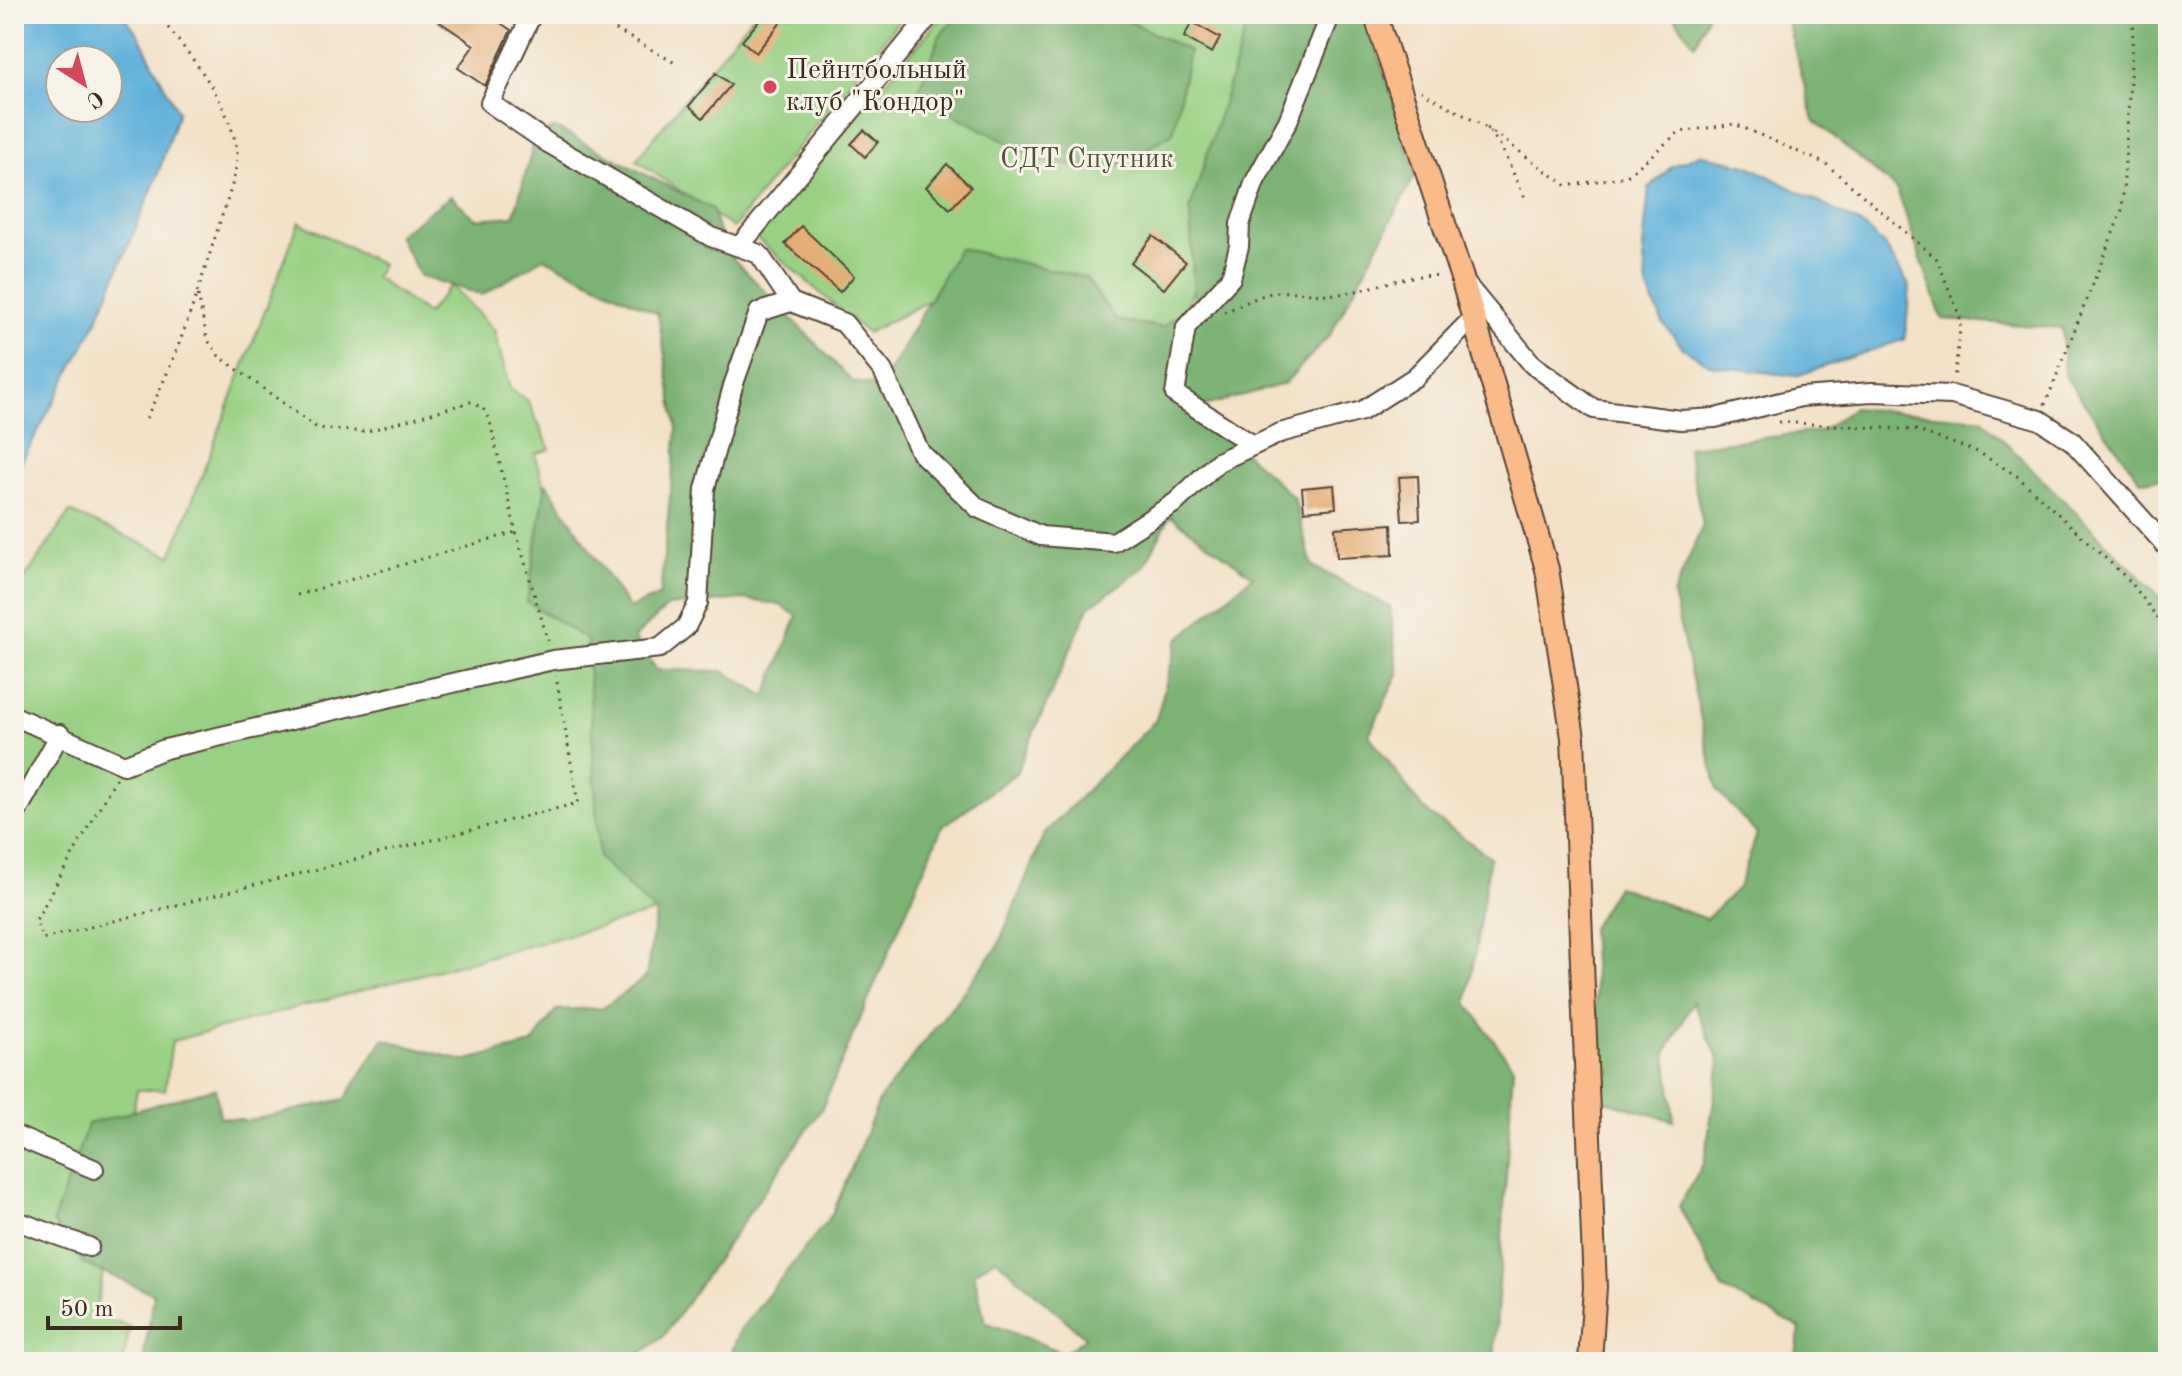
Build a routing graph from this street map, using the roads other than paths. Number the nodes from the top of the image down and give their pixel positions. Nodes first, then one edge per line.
1 (532, 14) edge
2 (931, 14) edge
3 (1331, 14) edge
4 (1375, 14) edge
5 (739, 247) junction
6 (1462, 278) junction
7 (791, 302) junction
8 (1472, 319) junction
9 (1253, 445) junction
10 (2168, 548) edge
11 (14, 716) edge
12 (60, 734) junction
13 (14, 817) edge
14 (14, 1135) edge
15 (94, 1169) dead end
16 (14, 1220) edge
17 (89, 1247) dead end
18 (1590, 1362) edge

1 - 5 street
2 - 5 street
3 - 9 street
4 - 6 main road
5 - 7 street
6 - 8 main road
6 - 10 street
7 - 9 street
7 - 12 street
8 - 9 street
8 - 18 main road
11 - 12 street
12 - 13 street
14 - 15 street
16 - 17 street

